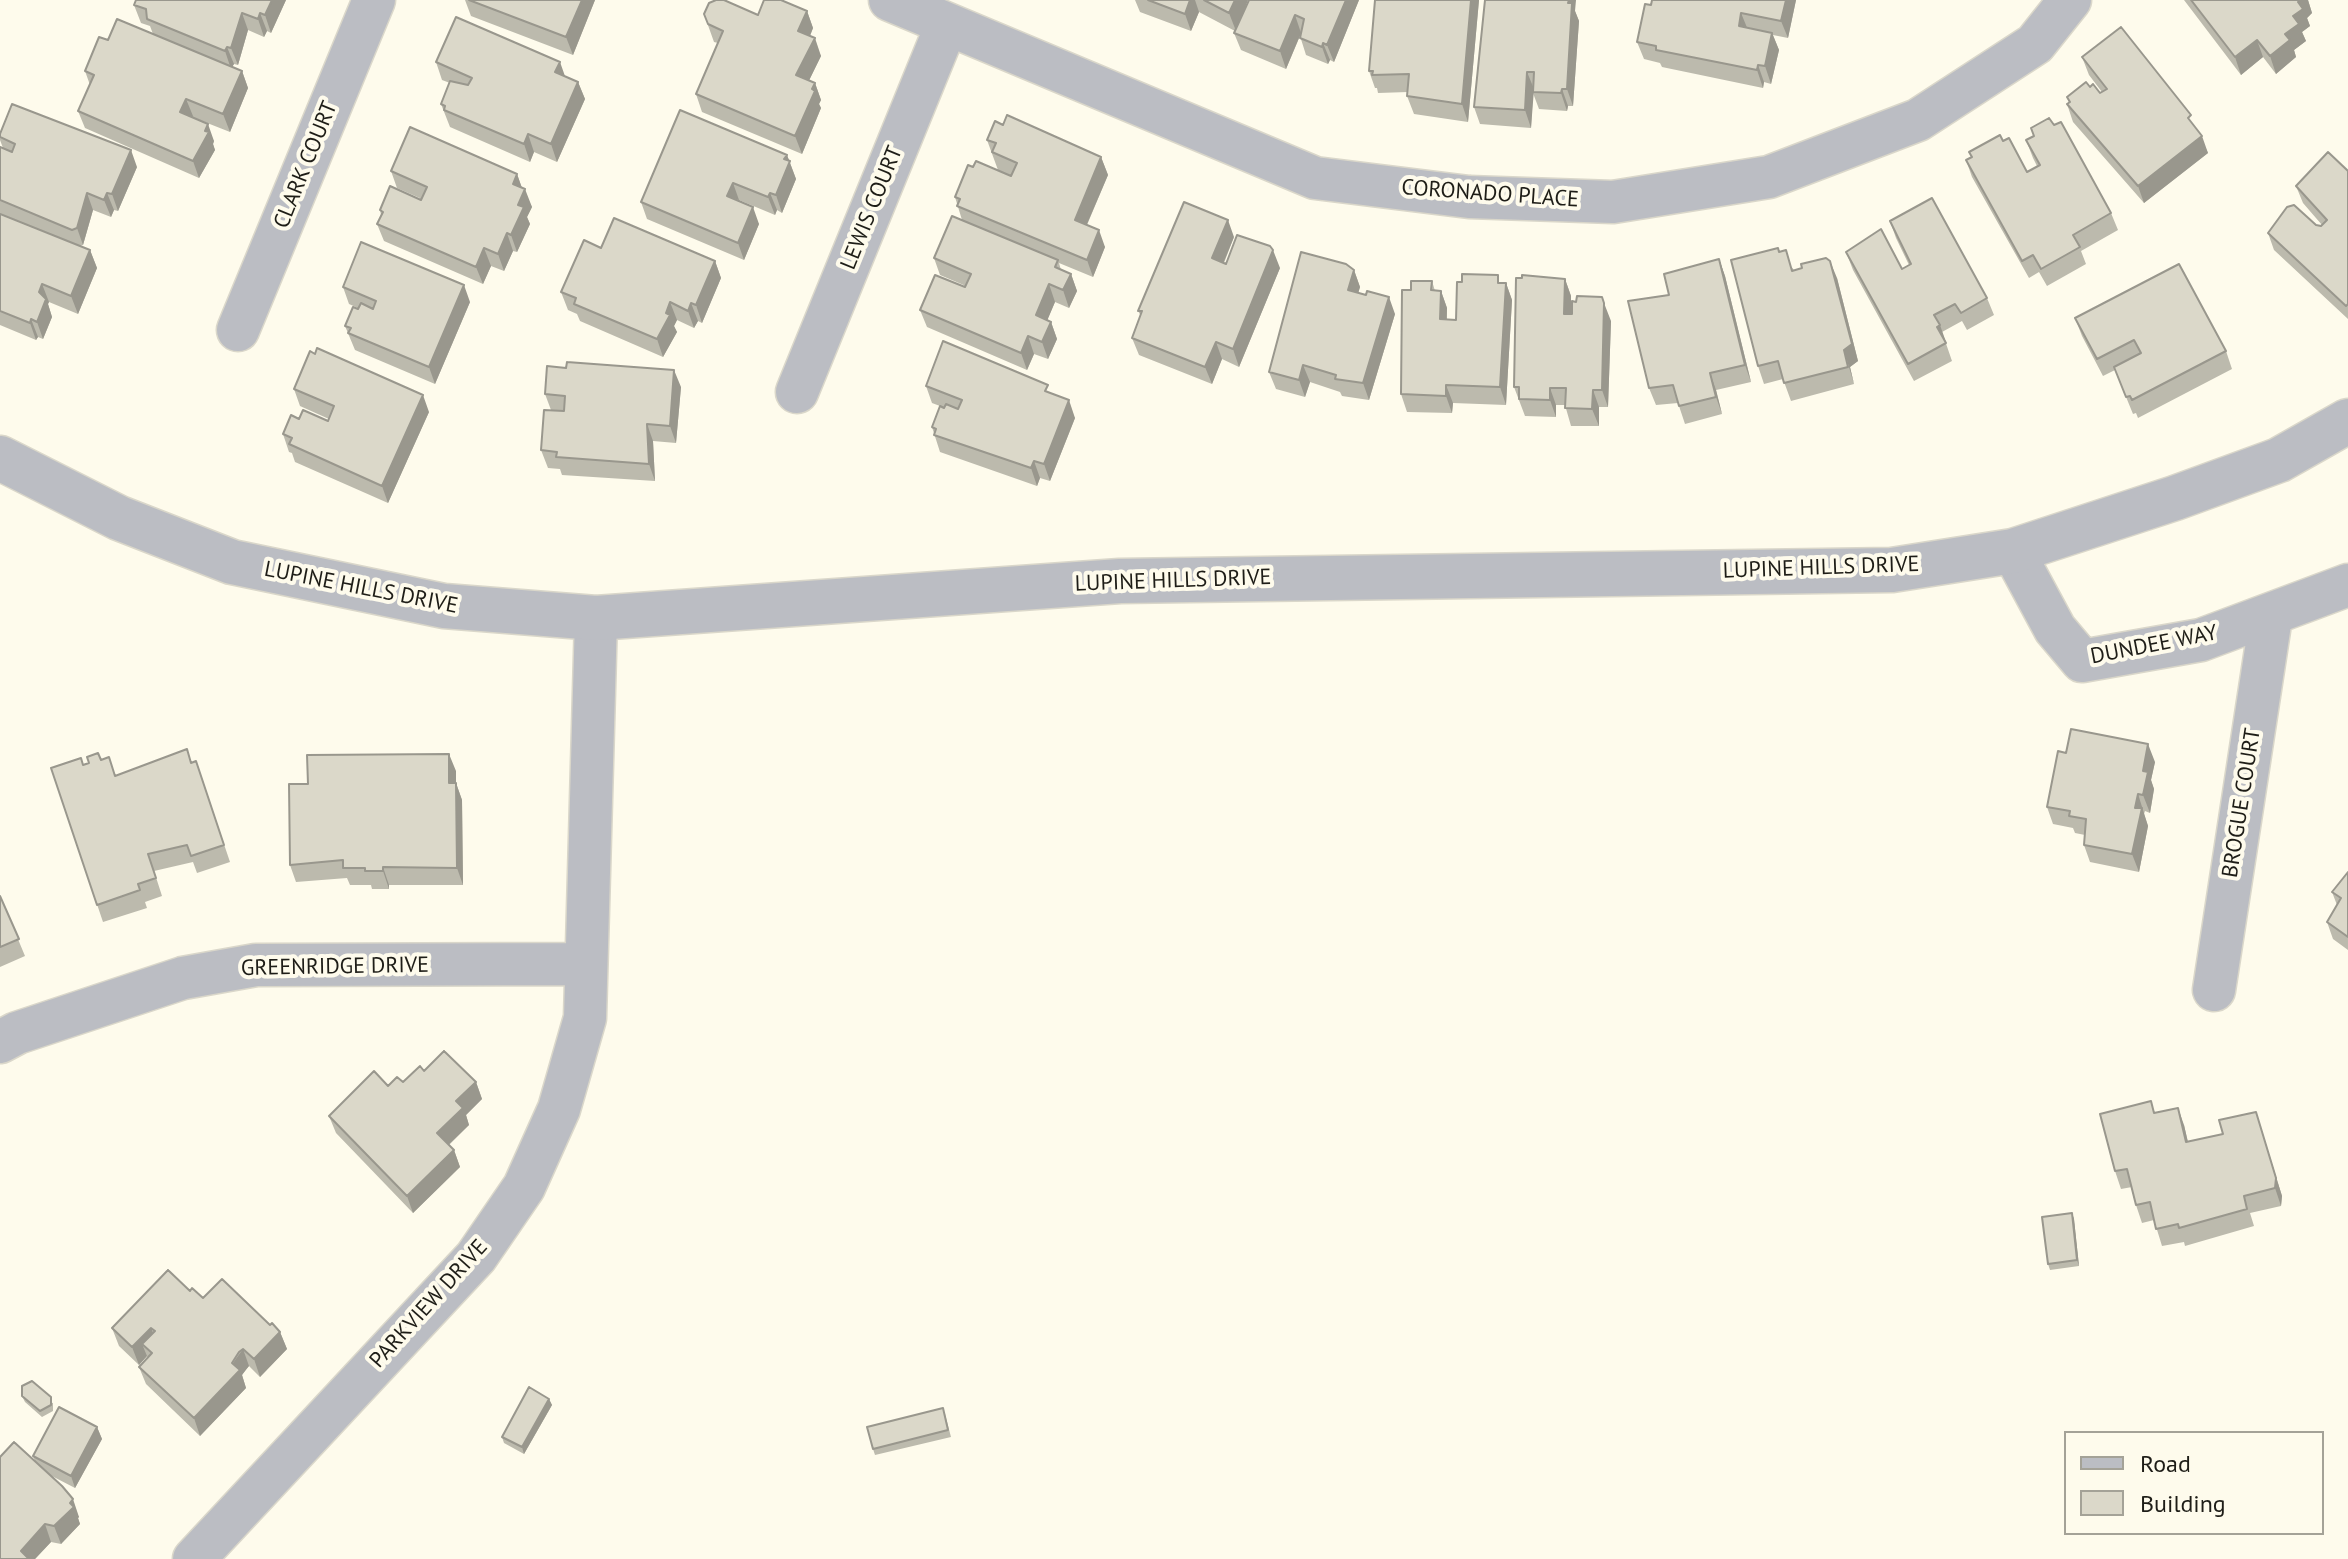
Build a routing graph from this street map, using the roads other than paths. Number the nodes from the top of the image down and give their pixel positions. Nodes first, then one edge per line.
1 (374, 0) edge
2 (890, 0) edge
3 (2070, 0) edge
4 (947, 24) junction
5 (238, 330) dead end
6 (797, 392) dead end
7 (2348, 421) edge
8 (0, 458) edge
9 (2013, 551) junction
10 (2348, 585) edge
11 (2271, 617) junction
12 (596, 618) junction
13 (585, 964) junction
14 (2214, 990) dead end
15 (0, 1042) edge
16 (194, 1559) edge

1 - 5 street, CLARK COURT
2 - 4 street, CORONADO PLACE
3 - 4 street, CORONADO PLACE
4 - 6 street, LEWIS COURT
7 - 9 street, LUPINE HILLS DRIVE
8 - 12 street, LUPINE HILLS DRIVE
9 - 11 street, DUNDEE WAY
9 - 12 street, LUPINE HILLS DRIVE
10 - 11 street, DUNDEE WAY
11 - 14 street, BROGUE COURT
12 - 13 street, PARKVIEW DRIVE
13 - 15 street, GREENRIDGE DRIVE
13 - 16 street, PARKVIEW DRIVE

